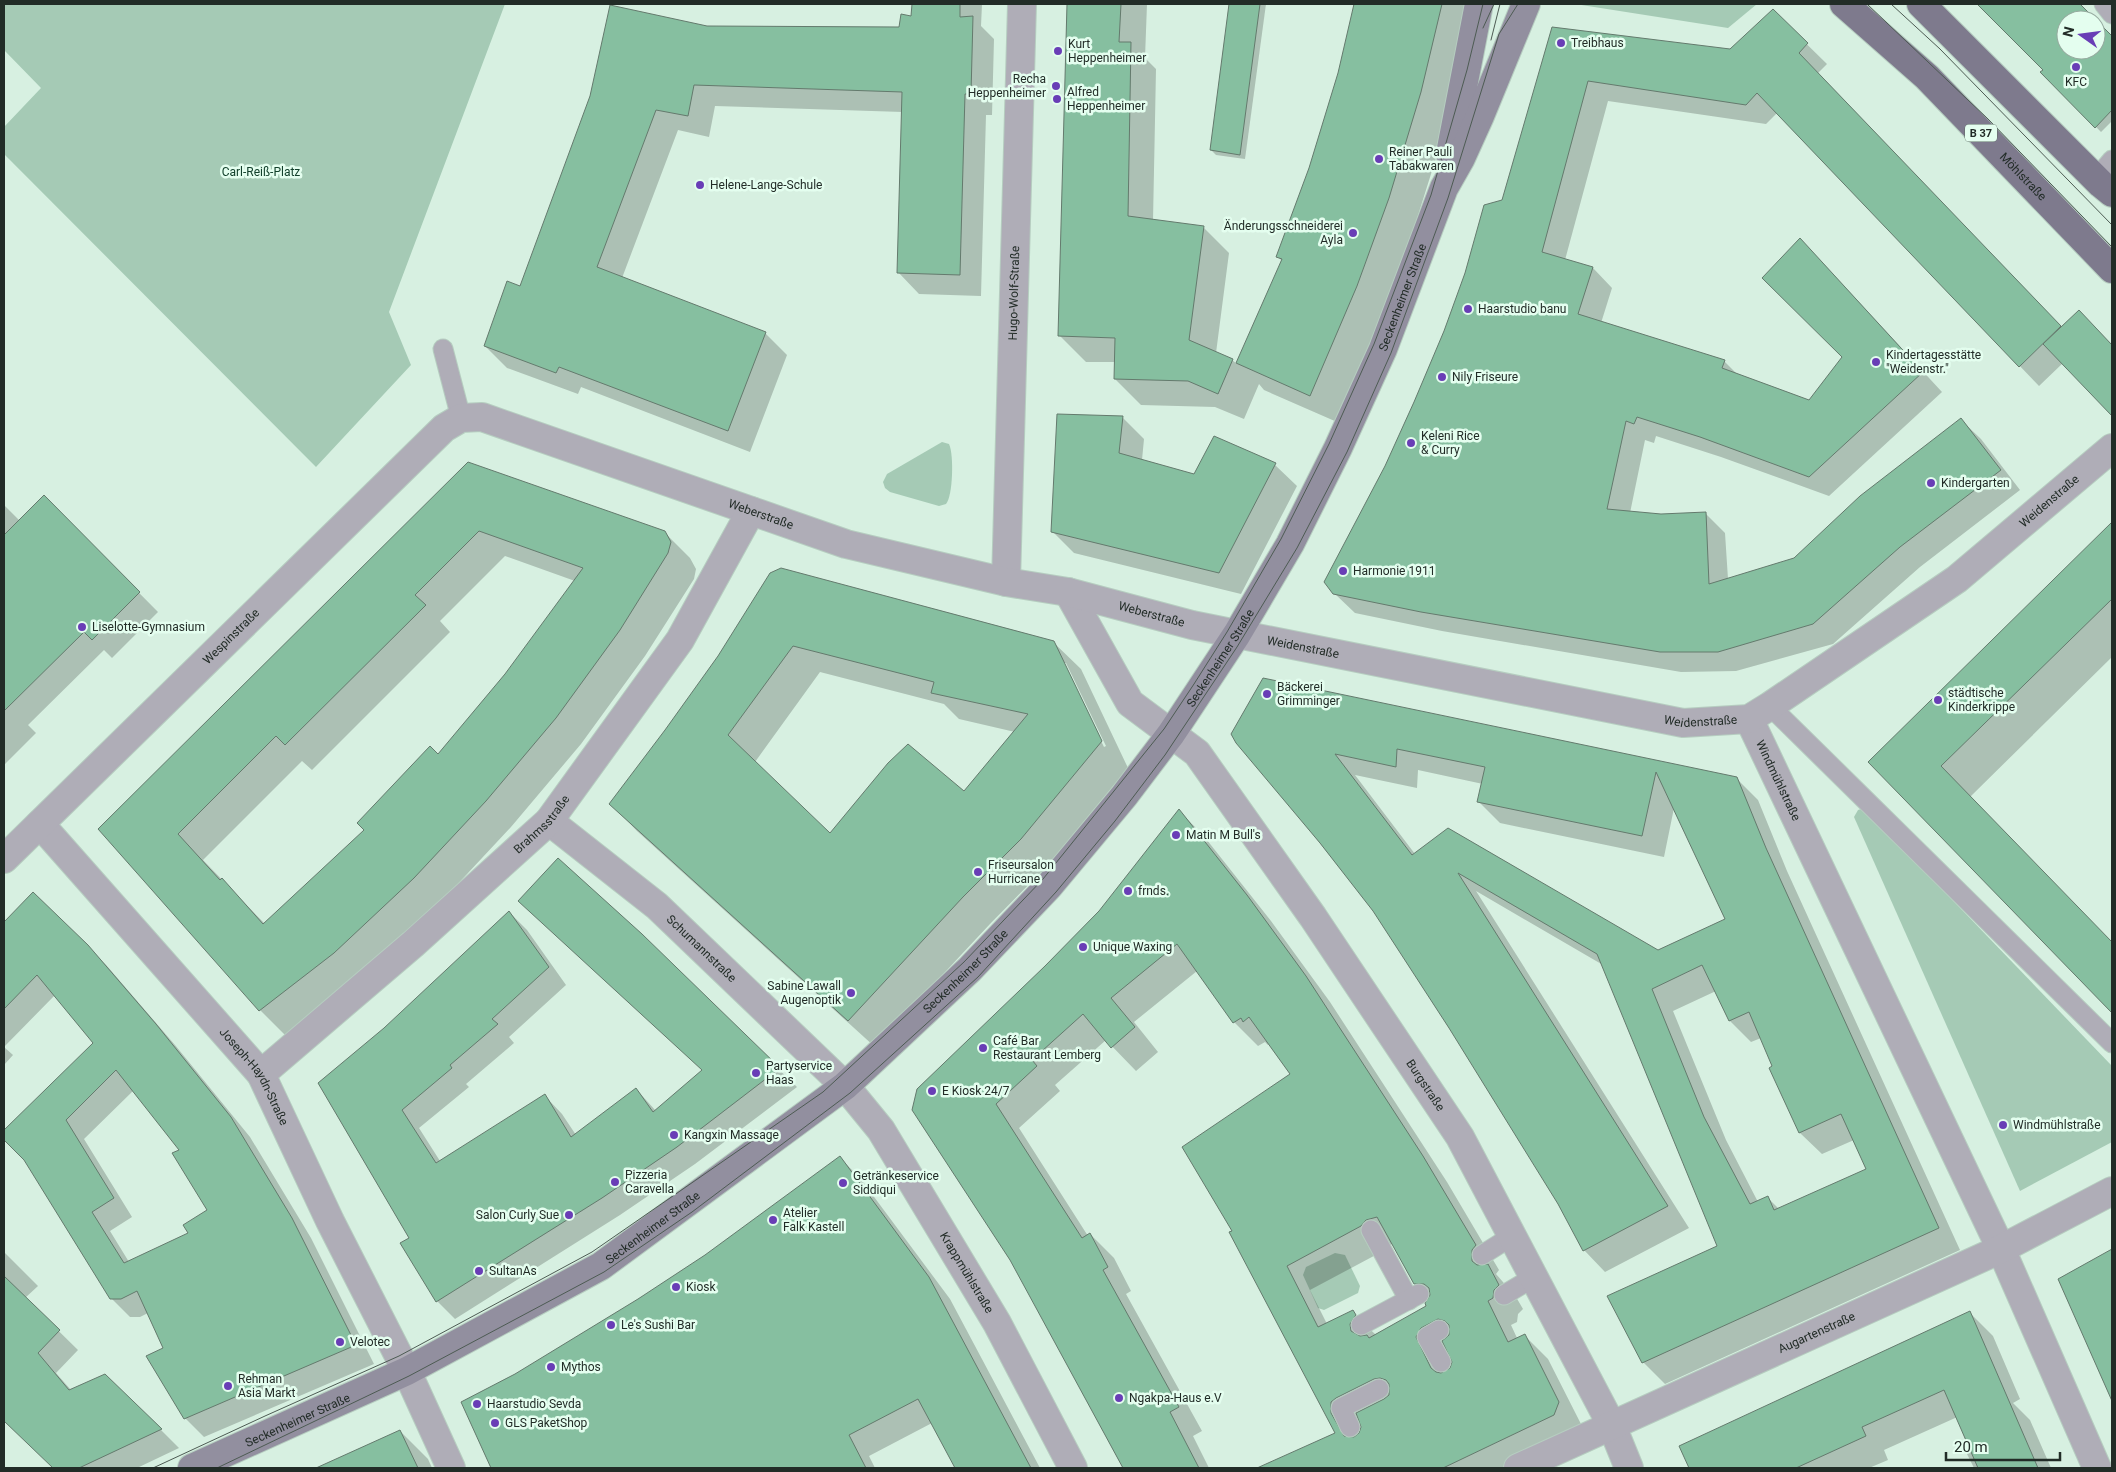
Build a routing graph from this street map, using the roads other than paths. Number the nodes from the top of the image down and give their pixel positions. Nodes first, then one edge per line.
1 (1022, 4) edge
2 (1479, 4) edge
3 (1526, 4) edge
4 (1844, 4) edge
5 (1921, 4) edge
6 (2104, 4) edge
7 (2112, 14) edge
8 (2107, 178) edge
9 (1444, 188) junction
10 (2112, 269) edge
11 (442, 349) dead end
12 (461, 418) junction
13 (2112, 448) edge
14 (750, 511) junction
15 (1006, 582) junction
16 (1068, 592) junction
17 (1237, 634) junction
18 (1760, 712) junction
19 (1171, 734) junction
20 (549, 820) junction
21 (40, 824) junction
22 (4, 859) edge
23 (2112, 1042) edge
24 (261, 1074) junction
25 (845, 1086) junction
26 (2112, 1191) edge
27 (1371, 1230) dead end
28 (1512, 1236) junction
29 (2001, 1249) junction
30 (1482, 1255) dead end
31 (1534, 1277) junction
32 (1504, 1294) dead end
33 (1361, 1325) dead end
34 (1440, 1330) dead end
35 (1441, 1362) dead end
36 (407, 1371) junction
37 (1379, 1389) dead end
38 (1350, 1426) dead end
39 (1612, 1426) junction
40 (192, 1468) edge
41 (451, 1468) edge
42 (1073, 1468) edge
43 (1518, 1468) edge
44 (1630, 1468) edge
45 (2097, 1468) edge

1 - 15 street, Hugo-Wolf-Straße
2 - 9 street, Seckenheimer Straße
3 - 9 street, Seckenheimer Straße
4 - 10 main road, Möhlstraße / B 37
5 - 8 main road
6 - 7 lane
9 - 17 street, Seckenheimer Straße
11 - 12 lane
12 - 14 street, Weberstraße
12 - 21 street, Wespinstraße
13 - 18 street, Weidenstraße
14 - 15 street, Weberstraße
14 - 20 street, Brahmsstraße
15 - 16 street, Weberstraße
16 - 17 street, Weberstraße
16 - 19 street
17 - 18 street, Weidenstraße
17 - 19 street, Seckenheimer Straße
18 - 23 lane
18 - 29 street, Windmühlstraße
19 - 25 street, Seckenheimer Straße
19 - 28 street, Burgstraße
20 - 24 street, Brahmsstraße
20 - 25 street, Schumannstraße
21 - 22 street, Wespinstraße
21 - 24 street, Joseph-Haydn-Straße
24 - 36 street, Joseph-Haydn-Straße
25 - 36 street, Seckenheimer Straße
25 - 42 street, Krappmühlstraße
26 - 29 street, Augartenstraße
27 - 33 lane
28 - 30 lane
28 - 31 street, Burgstraße
29 - 39 street, Augartenstraße
29 - 45 street, Windmühlstraße
31 - 32 lane
31 - 39 street, Burgstraße
34 - 35 lane
36 - 40 street, Seckenheimer Straße
36 - 41 street, Joseph-Haydn-Straße
37 - 38 lane
39 - 43 street, Augartenstraße
39 - 44 street, Burgstraße

